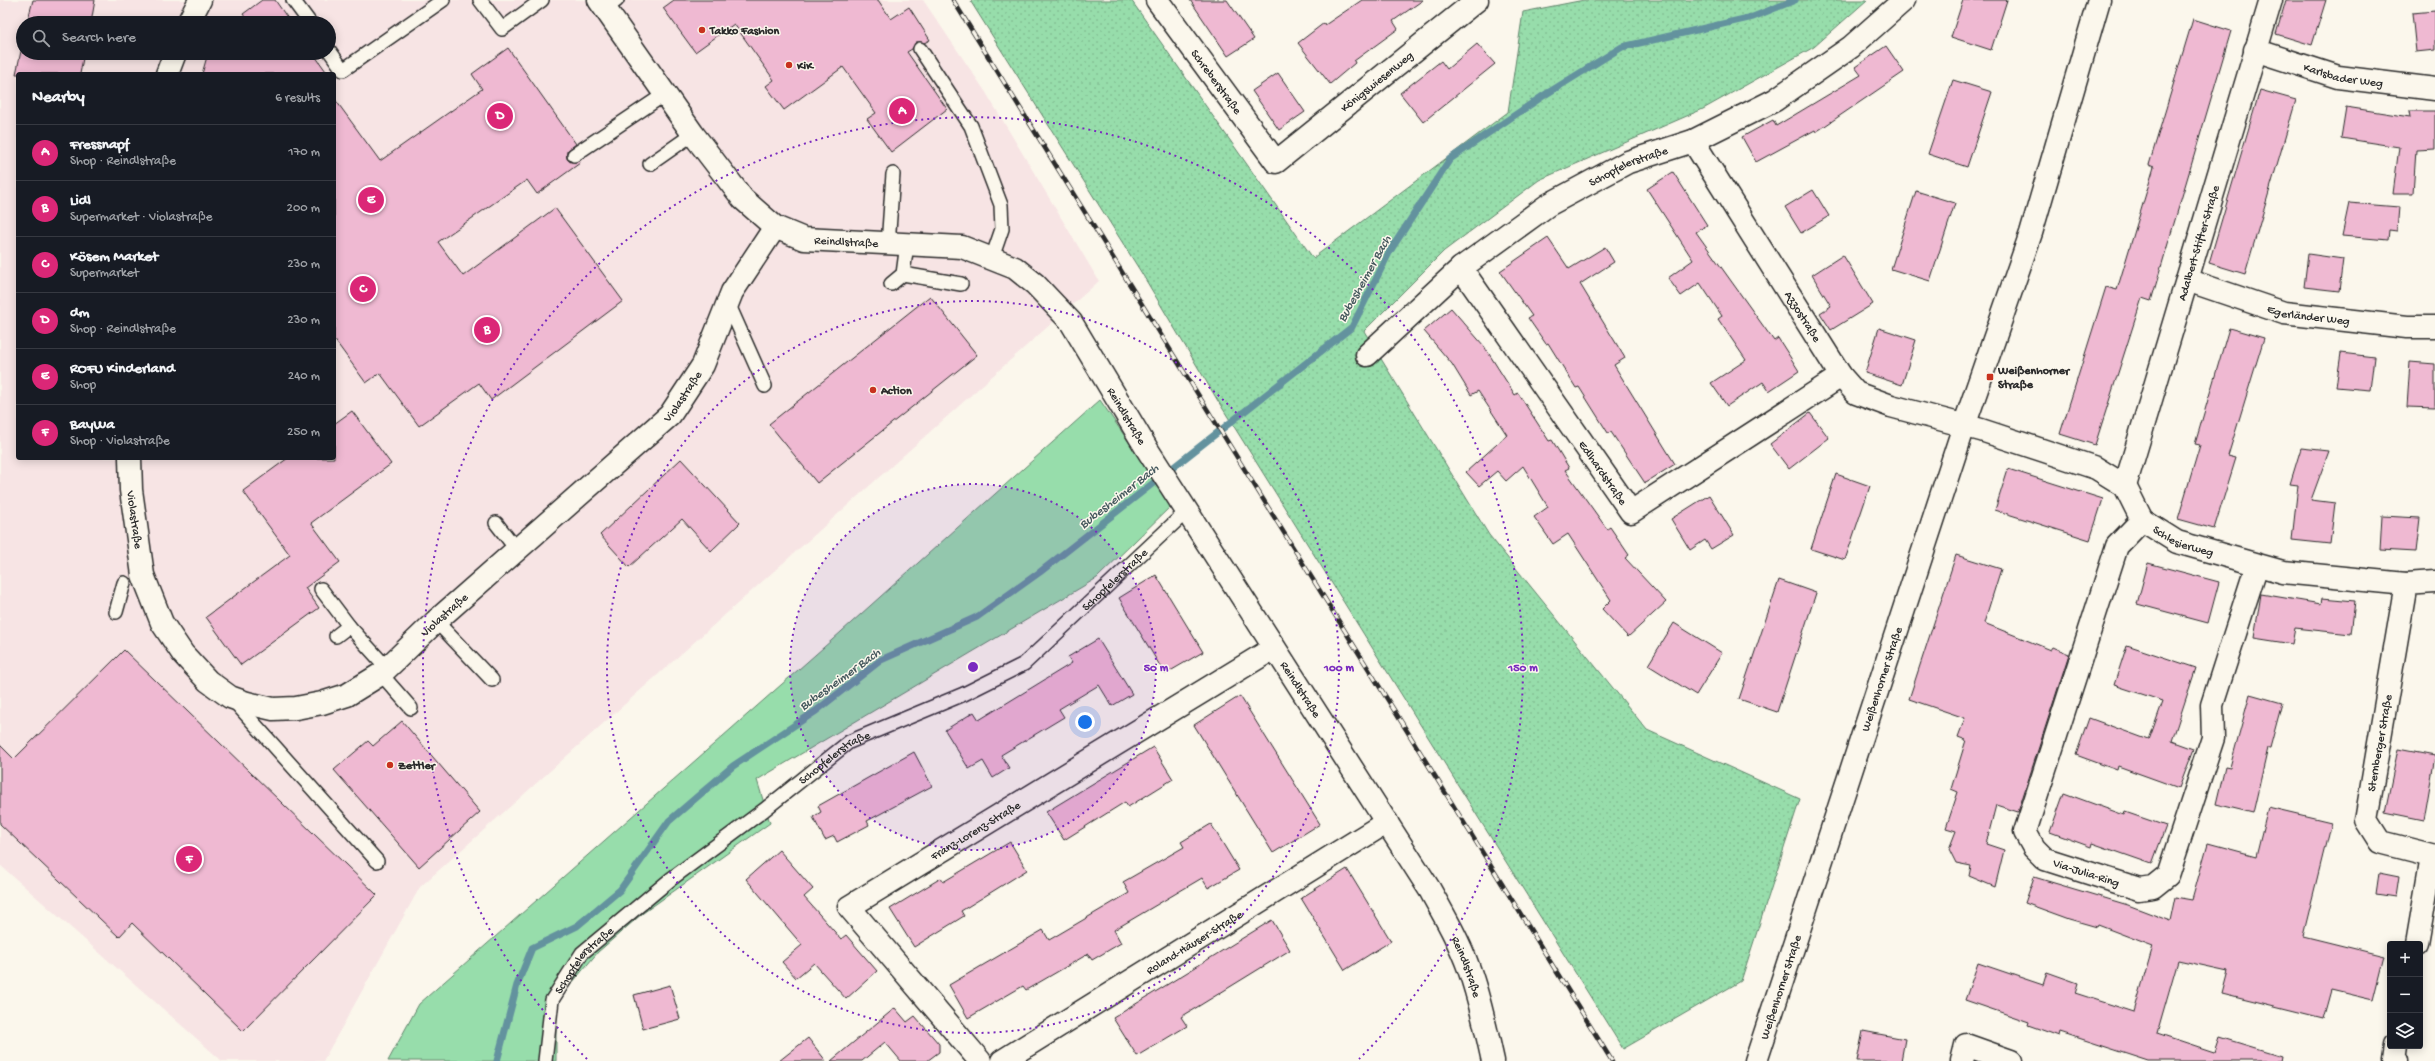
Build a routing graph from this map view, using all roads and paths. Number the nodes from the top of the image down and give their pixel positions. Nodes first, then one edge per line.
1 (200, 0) edge
2 (294, 0) edge
3 (443, 0) edge
4 (480, 0) edge
5 (542, 0) edge
6 (1157, 0) edge
7 (1477, 0) edge
8 (1904, 0) edge
9 (2099, 0) edge
10 (2270, 0) edge
11 (607, 3) edge
12 (192, 16) edge
13 (305, 16) edge
14 (920, 49) dead end
15 (2255, 50) junction
16 (172, 60) edge
17 (336, 60) edge
18 (168, 72) edge
19 (2435, 89) edge
20 (665, 94) junction
21 (693, 134) junction
22 (1693, 140) junction
23 (574, 155) dead end
24 (1276, 162) joint
25 (650, 164) dead end
26 (893, 174) dead end
27 (775, 227) junction
28 (898, 244) junction
29 (992, 258) junction
30 (1461, 268) junction
31 (903, 274) junction
32 (2187, 280) junction
33 (891, 284) dead end
34 (961, 284) dead end
35 (728, 302) junction
36 (2435, 326) edge
37 (1367, 355) dead end
38 (1841, 376) junction
39 (765, 386) dead end
40 (1964, 426) junction
41 (130, 460) edge
42 (2124, 486) junction
43 (1182, 501) junction
44 (2142, 520) junction
45 (496, 523) dead end
46 (517, 550) junction
47 (2257, 564) junction
48 (128, 580) junction
49 (2435, 582) edge
50 (2406, 584) junction
51 (321, 589) dead end
52 (116, 612) dead end
53 (436, 621) junction
54 (349, 626) junction
55 (336, 636) dead end
56 (1274, 648) junction
57 (384, 671) junction
58 (492, 680) dead end
59 (230, 697) junction
60 (411, 708) dead end
61 (1387, 822) junction
62 (2434, 856) edge
63 (377, 861) dead end
64 (2418, 941) edge
65 (545, 1061) edge
66 (980, 1061) edge
67 (1002, 1061) edge
68 (1493, 1061) edge
69 (1756, 1061) edge
70 (1962, 1061) edge
71 (2011, 1061) edge

1 - 12 street
2 - 13 lane
3 - 17 lane
4 - 5 lane
6 - 24 street, Schreberstraße
7 - 24 street, Königswiesenweg
8 - 22 street, Schopfelerstraße
9 - 40 street, Weißenhorner Straße
10 - 15 street, Adalbert-Stifter-Straße
11 - 20 street, Reindlstraße
14 - 29 lane
15 - 19 street, Karlsbader Weg
15 - 32 street, Adalbert-Stifter-Straße
16 - 18 street
20 - 21 street, Reindlstraße
20 - 23 lane
21 - 25 lane
21 - 27 street, Reindlstraße
22 - 30 street, Schopfelerstraße
22 - 38 street, Azzostraße
26 - 28 lane
27 - 28 street, Reindlstraße
27 - 35 street, Violastraße
28 - 29 street, Reindlstraße
28 - 31 lane
29 - 43 street, Reindlstraße
30 - 37 street, Schopfelerstraße
30 - 38 street, Edlhardstraße
31 - 33 lane
31 - 34 lane
32 - 36 street, Egerländer Weg
32 - 42 street, Adalbert-Stifter-Straße
35 - 39 lane
35 - 46 street, Violastraße
38 - 40 street, Azzostraße
40 - 42 street, Schlesierweg
40 - 69 street, Weißenhorner Straße
41 - 48 street, Violastraße
42 - 44 street, Schlesierweg
43 - 56 street, Reindlstraße
43 - 65 lane, Schopfelerstraße
44 - 47 street, Schlesierweg
44 - 47 street, Via-Julia-Ring
45 - 46 lane
46 - 53 street, Violastraße
47 - 50 street, Schlesierweg
48 - 52 lane
48 - 59 street, Violastraße
49 - 50 street, Schlesierweg
50 - 62 street, Sternberger Straße
51 - 54 lane
53 - 57 street, Violastraße
53 - 58 lane
54 - 55 lane
54 - 57 lane
56 - 61 street, Reindlstraße
56 - 66 street, Franz-Lorenz-Straße
57 - 59 street, Violastraße
57 - 60 lane
59 - 63 lane
61 - 67 street, Roland-Häuser-Straße
61 - 68 street, Reindlstraße
62 - 64 street
70 - 71 street

